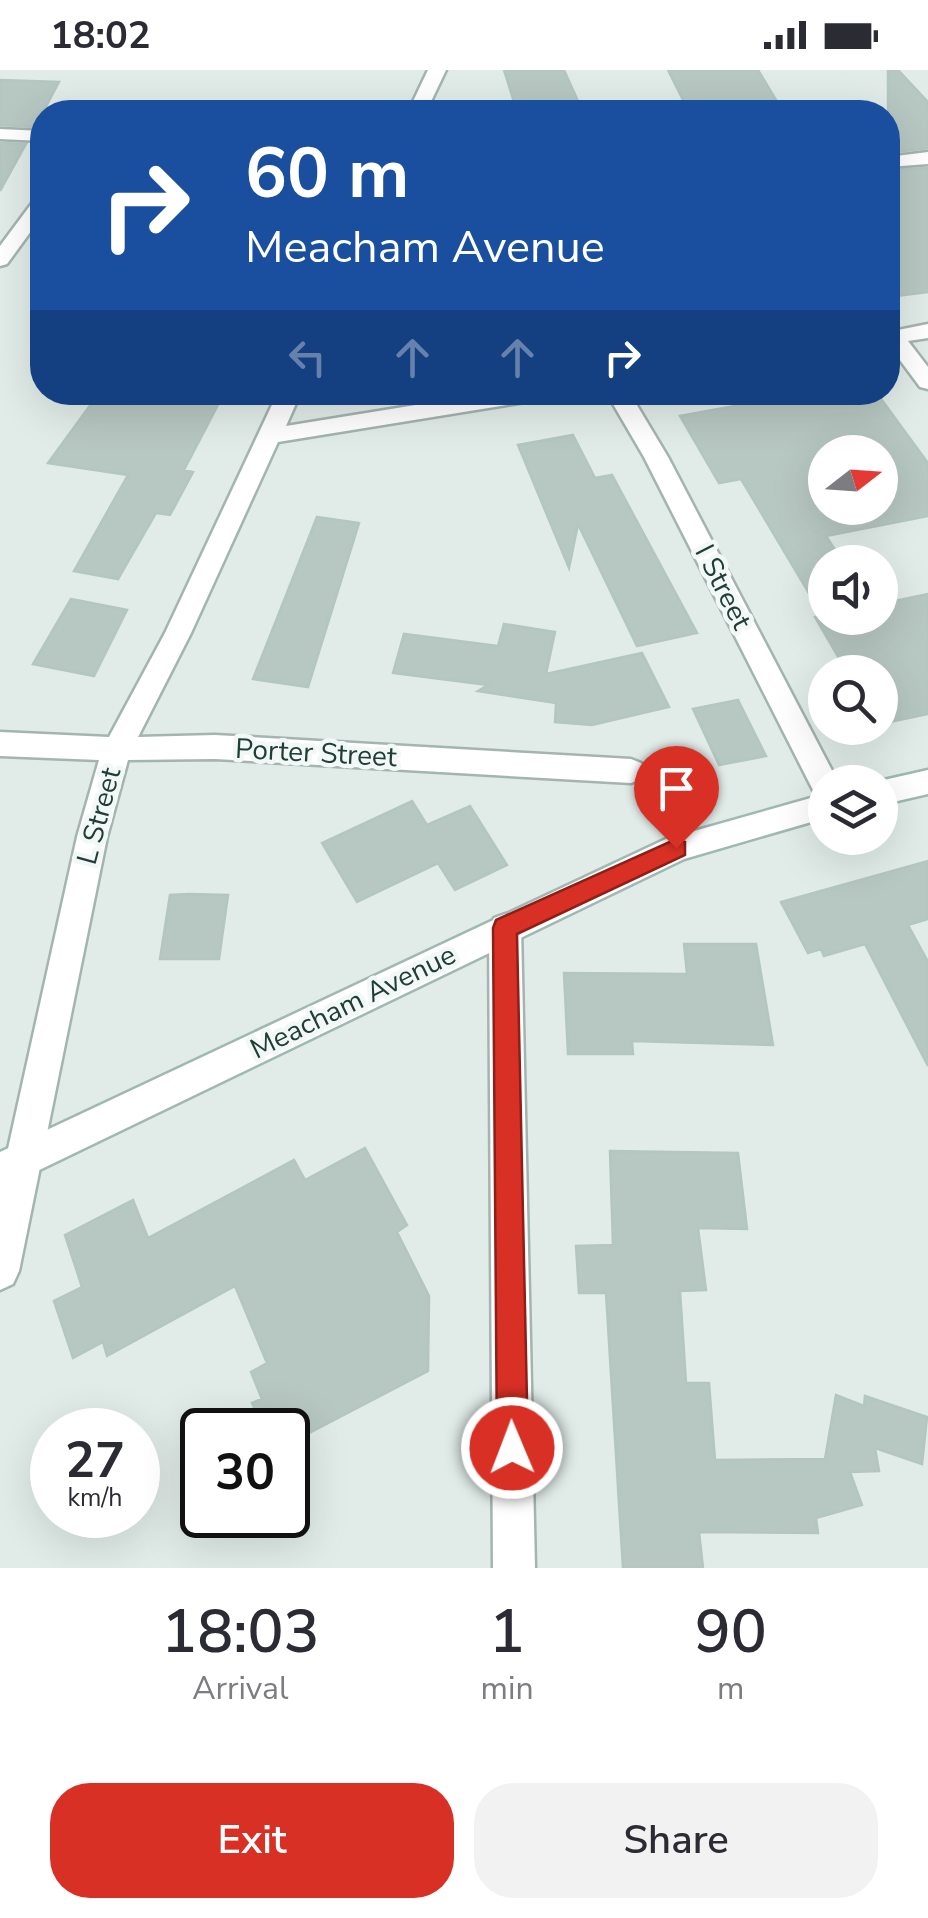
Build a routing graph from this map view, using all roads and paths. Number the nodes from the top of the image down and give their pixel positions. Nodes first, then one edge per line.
1 (437, 70) edge
2 (423, 100) edge
3 (0, 134) edge
4 (30, 135) edge
5 (928, 158) edge
6 (900, 161) edge
7 (30, 219) edge
8 (0, 260) edge
9 (928, 332) edge
10 (900, 336) edge
11 (900, 349) edge
12 (928, 382) edge
13 (284, 405) edge
14 (463, 405) edge
15 (625, 405) edge
16 (270, 436) junction
17 (0, 744) edge
18 (117, 750) junction
19 (815, 765) edge
20 (631, 771) dead end
21 (928, 782) edge
22 (898, 789) edge
23 (808, 811) edge
24 (505, 928) junction
25 (12, 1166) edge
26 (0, 1271) edge
27 (514, 1568) edge

1 - 2 street
3 - 4 street
5 - 6 street
7 - 8 street
9 - 10 street
11 - 12 street
13 - 16 street, L Street
14 - 16 street
15 - 19 street, I Street
16 - 18 street, L Street
17 - 18 street, Porter Street
18 - 20 street, Porter Street
18 - 25 street, L Street
21 - 22 street
23 - 24 street, Meacham Avenue
24 - 25 street, Meacham Avenue
24 - 27 street
25 - 26 street, L Street

